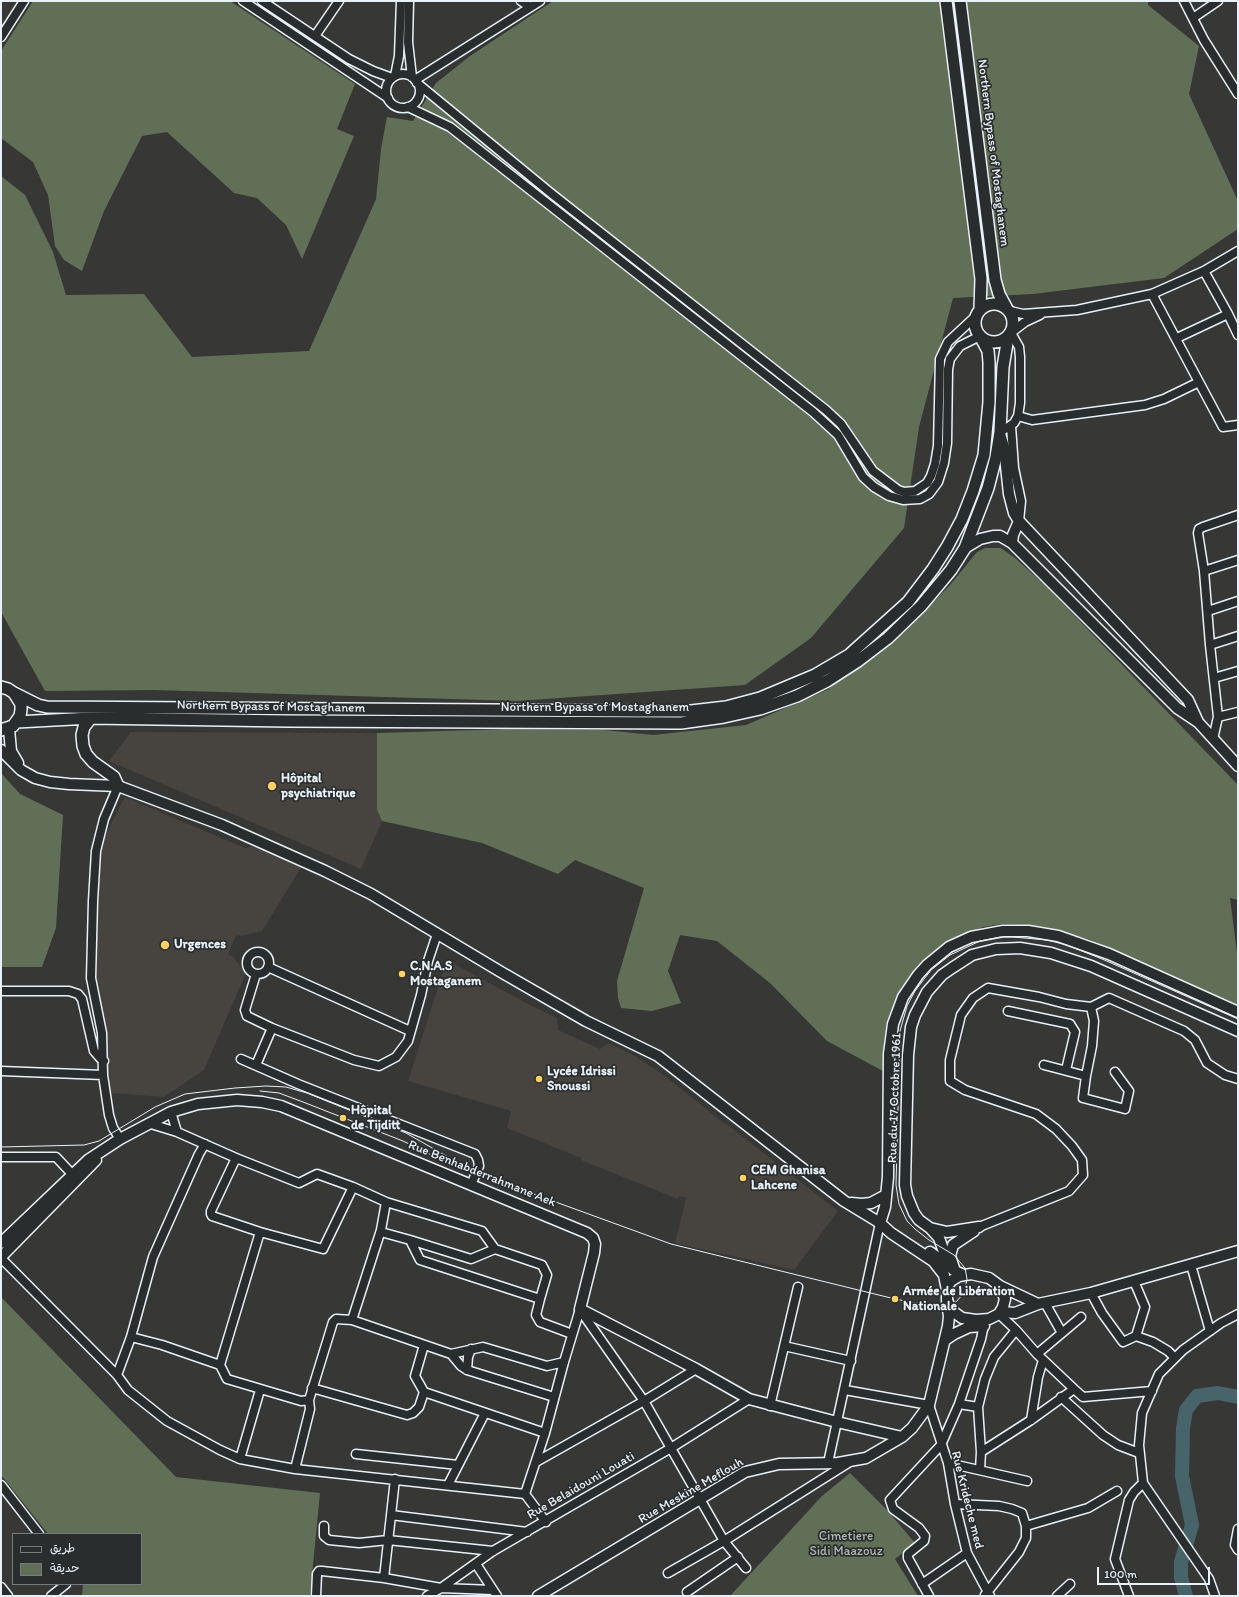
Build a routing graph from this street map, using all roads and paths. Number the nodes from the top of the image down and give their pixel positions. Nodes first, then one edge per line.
1 (243, 1) edge
2 (262, 1) edge
3 (339, 1) edge
4 (402, 1) edge
5 (409, 1) edge
6 (521, 1) edge
7 (540, 1) edge
8 (946, 1) edge
9 (960, 1) edge
10 (1184, 1) edge
11 (1218, 1) edge
12 (21, 2) edge
13 (530, 7) junction
14 (1193, 18) junction
15 (315, 36) junction
16 (1, 38) edge
17 (394, 77) junction
18 (1238, 77) edge
19 (415, 80) junction
20 (1230, 82) junction
21 (1238, 94) edge
22 (388, 98) junction
23 (408, 107) junction
24 (1238, 251) edge
25 (1204, 271) junction
26 (1152, 294) junction
27 (1008, 309) junction
28 (978, 312) junction
29 (1045, 313) junction
30 (1228, 314) junction
31 (1010, 334) junction
32 (1238, 335) edge
33 (980, 336) junction
34 (1177, 338) junction
35 (1199, 382) junction
36 (1018, 416) junction
37 (1238, 425) edge
38 (1011, 426) junction
39 (1000, 431) junction
40 (1238, 515) edge
41 (1019, 521) junction
42 (1012, 543) junction
43 (965, 548) junction
44 (1238, 560) edge
45 (1204, 571) junction
46 (1238, 601) edge
47 (1208, 611) junction
48 (1238, 636) edge
49 (1210, 645) junction
50 (1238, 671) edge
51 (1214, 678) junction
52 (6, 688) edge
53 (1238, 712) edge
54 (1218, 717) junction
55 (91, 718) junction
56 (1198, 722) junction
57 (9, 727) edge
58 (1213, 739) junction
59 (1, 750) edge
60 (1238, 766) edge
61 (22, 770) junction
62 (118, 786) junction
63 (437, 934) junction
64 (268, 967) junction
65 (256, 974) junction
66 (1, 991) edge
67 (1091, 1007) junction
68 (1008, 1011) dead end
69 (1238, 1012) edge
70 (272, 1028) junction
71 (410, 1031) junction
72 (1238, 1031) edge
73 (241, 1059) dead end
74 (104, 1061) junction
75 (256, 1065) junction
76 (1044, 1065) dead end
77 (1, 1070) edge
78 (1066, 1070) junction
79 (1115, 1072) dead end
80 (104, 1075) junction
81 (1086, 1076) junction
82 (1238, 1079) edge
83 (171, 1112) junction
84 (151, 1124) junction
85 (177, 1132) junction
86 (116, 1142) junction
87 (205, 1144) junction
88 (1, 1157) edge
89 (236, 1158) junction
90 (72, 1174) junction
91 (471, 1185) junction
92 (353, 1187) junction
93 (886, 1195) junction
94 (844, 1200) junction
95 (386, 1202) junction
96 (880, 1223) junction
97 (979, 1227) junction
98 (930, 1228) junction
99 (260, 1232) junction
100 (381, 1232) junction
101 (410, 1240) junction
102 (1, 1244) edge
103 (495, 1249) junction
104 (1238, 1251) edge
105 (1, 1257) edge
106 (1191, 1264) junction
107 (956, 1270) junction
108 (1134, 1281) junction
109 (1000, 1286) junction
110 (798, 1287) dead end
111 (947, 1290) junction
112 (1091, 1293) junction
113 (540, 1299) junction
114 (947, 1303) junction
115 (1042, 1303) junction
116 (580, 1309) junction
117 (1000, 1313) junction
118 (1238, 1314) edge
119 (1081, 1317) dead end
120 (970, 1319) junction
121 (352, 1320) junction
122 (984, 1323) junction
123 (1016, 1330) junction
124 (1210, 1331) junction
125 (1062, 1333) junction
126 (572, 1334) junction
127 (1136, 1336) junction
128 (131, 1337) junction
129 (945, 1340) junction
130 (424, 1345) junction
131 (784, 1346) junction
132 (471, 1349) junction
133 (451, 1354) junction
134 (1040, 1357) junction
135 (1175, 1358) junction
136 (851, 1361) junction
137 (564, 1362) junction
138 (220, 1365) junction
139 (696, 1369) junction
140 (467, 1370) junction
141 (117, 1375) junction
142 (312, 1388) junction
143 (1074, 1389) junction
144 (260, 1390) junction
145 (845, 1390) junction
146 (1152, 1391) junction
147 (424, 1392) junction
148 (554, 1397) junction
149 (1061, 1397) junction
150 (748, 1399) junction
151 (309, 1400) junction
152 (644, 1401) junction
153 (959, 1404) junction
154 (929, 1405) junction
155 (770, 1406) junction
156 (978, 1407) junction
157 (485, 1413) junction
158 (1031, 1420) junction
159 (837, 1422) junction
160 (545, 1433) junction
161 (902, 1437) junction
162 (942, 1446) junction
163 (671, 1448) junction
164 (981, 1452) junction
165 (1139, 1453) junction
166 (356, 1454) dead end
167 (240, 1458) junction
168 (850, 1461) junction
169 (536, 1462) junction
170 (828, 1463) junction
171 (948, 1463) junction
172 (458, 1465) junction
173 (295, 1469) junction
174 (980, 1470) junction
175 (395, 1479) junction
176 (1027, 1481) dead end
177 (1143, 1483) junction
178 (1, 1485) edge
179 (448, 1485) junction
180 (1117, 1491) dead end
181 (525, 1494) junction
182 (699, 1499) junction
183 (955, 1504) junction
184 (391, 1515) junction
185 (546, 1522) junction
186 (324, 1526) dead end
187 (1026, 1526) junction
188 (1238, 1529) edge
189 (527, 1532) junction
190 (38, 1533) edge
191 (388, 1540) junction
192 (724, 1541) junction
193 (1238, 1550) edge
194 (493, 1551) junction
195 (967, 1553) junction
196 (738, 1557) junction
197 (476, 1564) junction
198 (746, 1568) dead end
199 (668, 1573) dead end
200 (384, 1578) junction
201 (922, 1584) junction
202 (1070, 1584) dead end
203 (65, 1585) edge
204 (1, 1588) edge
205 (441, 1588) junction
206 (686, 1592) dead end
207 (495, 1593) edge
208 (987, 1595) edge
209 (8, 1596) edge
210 (51, 1596) edge
211 (316, 1596) edge
212 (427, 1596) edge
213 (538, 1596) edge
214 (929, 1596) edge
215 (1057, 1596) edge
216 (1129, 1596) edge
217 (1215, 1596) edge

1 - 22 street
2 - 15 street
3 - 15 street
4 - 17 street
5 - 19 street
6 - 13 street
7 - 13 street
8 - 28 highway, Northern Bypass of Mostaghanem
9 - 27 highway, Northern Bypass of Mostaghanem
10 - 14 street
11 - 14 street
12 - 16 street
13 - 19 street
14 - 20 street
15 - 17 street
17 - 19 street
17 - 22 street
18 - 20 street
19 - 23 street
19 - 28 street
20 - 21 street
22 - 23 street
23 - 33 street
24 - 25 street
25 - 26 street
25 - 30 street
26 - 29 street
26 - 34 street
27 - 28 highway
27 - 29 street
27 - 31 highway
28 - 33 highway
29 - 31 street
30 - 32 street
30 - 34 street
31 - 33 highway
31 - 36 street
31 - 39 highway, Northern Bypass of Mostaghanem
33 - 52 highway, Northern Bypass of Mostaghanem
34 - 35 street
35 - 36 street
35 - 37 street
36 - 38 street
38 - 39 street
38 - 41 street
39 - 41 main road
39 - 43 highway, Northern Bypass of Mostaghanem
40 - 45 street
41 - 42 main road
41 - 56 main road
42 - 43 main road
42 - 56 main road
43 - 55 highway, Northern Bypass of Mostaghanem
44 - 45 street
45 - 47 street
46 - 47 street
47 - 49 street
48 - 49 street
49 - 51 street
50 - 51 street
51 - 54 street
52 - 57 highway
53 - 54 street
54 - 58 street
55 - 57 highway, Northern Bypass of Mostaghanem
55 - 62 highway
56 - 58 main road
57 - 61 main road
58 - 60 main road
59 - 61 main road
61 - 62 main road
62 - 63 main road
62 - 74 street
63 - 71 street
63 - 94 main road
64 - 65 street
64 - 65 street
64 - 71 street
65 - 70 street
66 - 74 street
67 - 81 street
67 - 82 street
67 - 97 street
68 - 78 street
69 - 93 main road, Rue du 17 Octobre 1961
70 - 71 street
70 - 75 street
72 - 98 main road, Rue du 17 Octobre 1961
73 - 75 street
74 - 80 street
75 - 91 street
76 - 78 street
77 - 80 street
78 - 81 street
79 - 81 street
80 - 86 street
83 - 84 main road, Rue Benhabderrahmane Aek
83 - 85 street
83 - 91 main road, Rue Benhabderrahmane Aek
84 - 85 street
84 - 86 main road, Rue Benhabderrahmane Aek
85 - 87 street
86 - 90 main road, Rue Benhabderrahmane Aek
86 - 105 main road, Rue Benhabderrahmane Aek
87 - 89 street
87 - 128 street
88 - 90 street
89 - 92 street
89 - 99 street
90 - 102 main road, Rue Benhabderrahmane Aek
91 - 116 main road, Rue Benhabderrahmane Aek
92 - 95 street
92 - 99 street
93 - 94 main road
93 - 96 main road, Rue du 17 Octobre 1961
94 - 96 main road
95 - 100 street
95 - 103 street
96 - 107 main road
96 - 111 main road
96 - 136 street
97 - 98 main road
97 - 107 main road
98 - 107 main road, Rue du 17 Octobre 1961
99 - 138 street
100 - 101 street
100 - 121 street
101 - 103 street
101 - 113 street
103 - 113 street
104 - 106 main road
105 - 141 street
106 - 108 main road
106 - 124 street
107 - 109 main road
107 - 111 main road
108 - 112 main road
108 - 127 street
109 - 115 main road
109 - 117 main road
110 - 131 street
111 - 114 main road
112 - 115 main road
112 - 127 street
113 - 126 street
114 - 120 main road
114 - 129 main road, Rue Meskine Meflouh
115 - 117 main road
115 - 125 street
116 - 126 street
116 - 139 main road
116 - 152 street
117 - 122 main road
117 - 123 street
118 - 124 street
119 - 125 street
120 - 122 main road
120 - 129 main road, Rue Meskine Meflouh
121 - 130 street
121 - 142 street
122 - 129 main road
122 - 153 street
123 - 134 street
123 - 156 street
124 - 135 street
125 - 134 street
126 - 137 street
127 - 135 street
128 - 138 street
128 - 141 street
129 - 154 main road, Rue Meskine Meflouh
130 - 133 street
130 - 147 street
131 - 136 street
131 - 155 street
132 - 133 street
132 - 137 street
132 - 140 street
133 - 140 street
134 - 143 street
134 - 158 street
135 - 146 street
136 - 145 street
137 - 148 street
138 - 144 street
139 - 150 main road
139 - 152 street
140 - 148 street
141 - 167 street
142 - 147 street
142 - 151 street
143 - 146 street
143 - 149 street
144 - 151 street
144 - 167 street
145 - 154 street
145 - 159 street
146 - 165 street
147 - 157 street
148 - 160 street
149 - 158 street
149 - 165 street
150 - 155 main road
150 - 163 street, Rue Belaidouni Louati
151 - 173 street
152 - 163 street
152 - 169 street
153 - 156 street
153 - 162 street
154 - 161 main road, Rue Meskine Meflouh
154 - 162 street, Rue Krideche med
155 - 159 main road
156 - 164 street
157 - 160 street
157 - 172 street
158 - 164 street
159 - 161 main road
159 - 170 street
160 - 169 street
161 - 168 main road, Rue Meskine Meflouh
162 - 171 street, Rue Krideche med
162 - 201 street
163 - 182 street
163 - 185 street, Rue Belaidouni Louati
164 - 174 street
165 - 177 street
166 - 172 street
167 - 173 street
168 - 170 main road, Rue Meskine Meflouh
168 - 192 street
169 - 181 street
170 - 182 main road, Rue Meskine Meflouh
171 - 174 street
171 - 183 street, Rue Krideche med
172 - 179 street
173 - 175 street
174 - 176 street
175 - 179 street
175 - 184 street
177 - 216 street
177 - 217 street
178 - 190 street
179 - 181 street
180 - 187 street
181 - 185 street
182 - 192 street
182 - 213 main road, Rue Meskine Meflouh
183 - 187 street
183 - 195 street, Rue Krideche med
184 - 189 street
184 - 191 street
185 - 189 street, Rue Belaidouni Louati
186 - 191 street
187 - 208 street
188 - 193 street
189 - 194 street, Rue Belaidouni Louati
191 - 194 street
191 - 200 street
192 - 196 street
192 - 199 street
194 - 197 street, Rue Belaidouni Louati
195 - 201 street
195 - 208 street, Rue Krideche med
196 - 198 street
196 - 206 street
197 - 205 street, Rue Belaidouni Louati
197 - 207 street
200 - 205 street
200 - 211 street
201 - 214 street
202 - 215 street
203 - 210 street
204 - 209 street
205 - 207 street
205 - 212 street, Rue Belaidouni Louati

